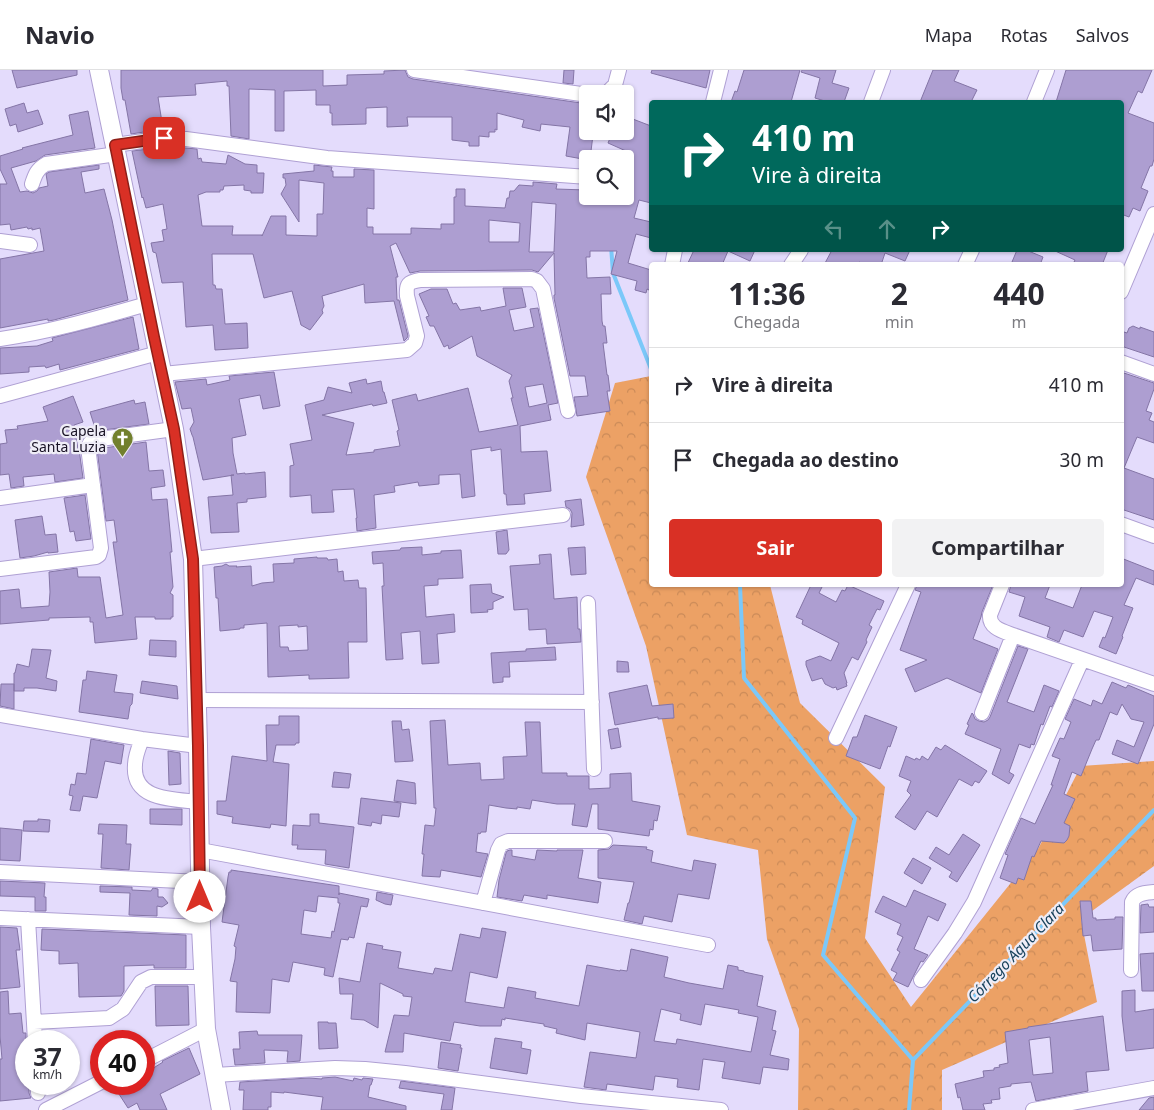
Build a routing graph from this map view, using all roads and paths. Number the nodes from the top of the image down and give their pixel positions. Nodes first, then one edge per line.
1 (99, 70) edge
2 (414, 70) edge
3 (619, 70) edge
4 (721, 70) edge
5 (883, 70) edge
6 (1047, 70) edge
7 (615, 85) edge
8 (579, 94) edge
9 (714, 100) edge
10 (872, 100) edge
11 (1035, 100) edge
12 (116, 149) junction
13 (579, 177) edge
14 (32, 184) dead end
15 (1152, 223) edge
16 (0, 241) edge
17 (30, 245) dead end
18 (1124, 285) edge
19 (148, 304) junction
20 (0, 339) edge
21 (158, 353) junction
22 (1124, 363) edge
23 (163, 374) junction
24 (1154, 374) edge
25 (0, 396) edge
26 (568, 411) dead end
27 (174, 429) junction
28 (93, 485) junction
29 (0, 498) edge
30 (562, 515) dead end
31 (1124, 525) edge
32 (1154, 536) edge
33 (193, 559) junction
34 (0, 569) edge
35 (907, 587) edge
36 (1001, 587) edge
37 (588, 602) dead end
38 (1012, 635) junction
39 (1082, 660) junction
40 (1154, 684) edge
41 (197, 700) junction
42 (592, 702) junction
43 (982, 713) dead end
44 (0, 715) edge
45 (142, 738) junction
46 (836, 738) dead end
47 (198, 746) junction
48 (594, 769) dead end
49 (199, 802) junction
50 (605, 840) dead end
51 (200, 850) junction
52 (0, 872) edge
53 (200, 882) junction
54 (1154, 892) edge
55 (483, 903) junction
56 (0, 918) edge
57 (28, 919) junction
58 (201, 927) junction
59 (708, 945) dead end
60 (1131, 970) dead end
61 (204, 977) junction
62 (921, 980) dead end
63 (34, 1022) junction
64 (206, 1029) junction
65 (34, 1030) edge
66 (155, 1055) edge
67 (215, 1075) junction
68 (90, 1088) edge
69 (1154, 1088) edge
70 (46, 1110) edge
71 (221, 1110) edge
72 (721, 1110) edge
73 (1033, 1110) edge

1 - 12 street
2 - 8 street
3 - 7 street
4 - 9 street
5 - 10 street
6 - 11 street
12 - 13 street
12 - 14 street
12 - 19 street
15 - 18 street
16 - 17 street
19 - 20 street
19 - 21 street
21 - 23 street
21 - 25 street
22 - 24 street
23 - 26 street
23 - 27 street
27 - 28 street
27 - 33 street
28 - 29 street
28 - 34 street
30 - 33 street
31 - 32 street
33 - 41 street
35 - 46 street
36 - 38 street
37 - 42 street
38 - 39 street
38 - 43 street
39 - 40 street
39 - 62 street
41 - 42 street
41 - 47 street
42 - 48 street
44 - 45 street
45 - 47 street
45 - 49 street
47 - 49 street
49 - 51 street
50 - 55 street
51 - 53 street
51 - 55 street
52 - 53 street
53 - 58 street
54 - 60 street
55 - 59 street
56 - 57 street
57 - 58 street
57 - 63 street
58 - 61 street
61 - 63 street
61 - 64 street
63 - 65 street
64 - 66 street
64 - 67 street
67 - 71 street
67 - 72 street
68 - 70 street
69 - 73 street

